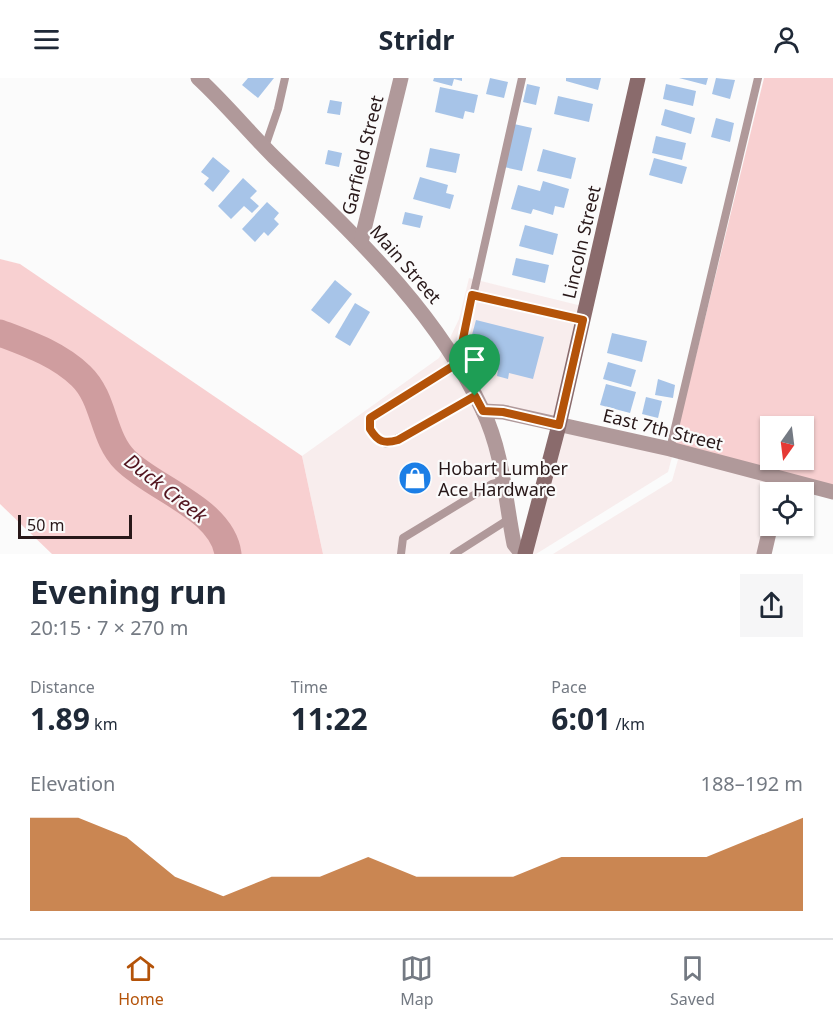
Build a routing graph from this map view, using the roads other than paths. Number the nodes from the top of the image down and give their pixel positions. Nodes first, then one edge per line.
1 (198, 78) edge
2 (285, 78) edge
3 (401, 78) edge
4 (522, 78) edge
5 (638, 78) edge
6 (758, 78) edge
7 (265, 147) junction
8 (361, 242) junction
9 (472, 295) junction
10 (583, 320) junction
11 (458, 363) junction
12 (475, 396) junction
13 (483, 411) junction
14 (559, 425) junction
15 (670, 449) junction
16 (504, 481) junction
17 (768, 482) edge
18 (814, 490) edge
19 (833, 492) edge
20 (509, 519) junction
21 (768, 536) edge
22 (401, 554) edge
23 (454, 554) edge
24 (524, 554) edge
25 (764, 554) edge

1 - 7 street, Main Street
2 - 7 lane
3 - 8 street, Garfield Street
4 - 9 lane
5 - 10 main road, Lincoln Street
6 - 15 lane
7 - 8 street, Main Street
8 - 11 street, Main Street
9 - 10 lane
9 - 11 lane
10 - 14 main road, Lincoln Street
11 - 12 street, Main Street
11 - 12 lane
12 - 13 street, Main Street
13 - 14 street, East 7th Street
13 - 16 street, Main Street
14 - 15 street, East 7th Street
14 - 24 main road, Lincoln Street
15 - 17 street, East 7th Street
16 - 20 street, Main Street
16 - 22 lane
18 - 19 street, East 7th Street
20 - 23 lane
20 - 24 street, Main Street
21 - 25 street

